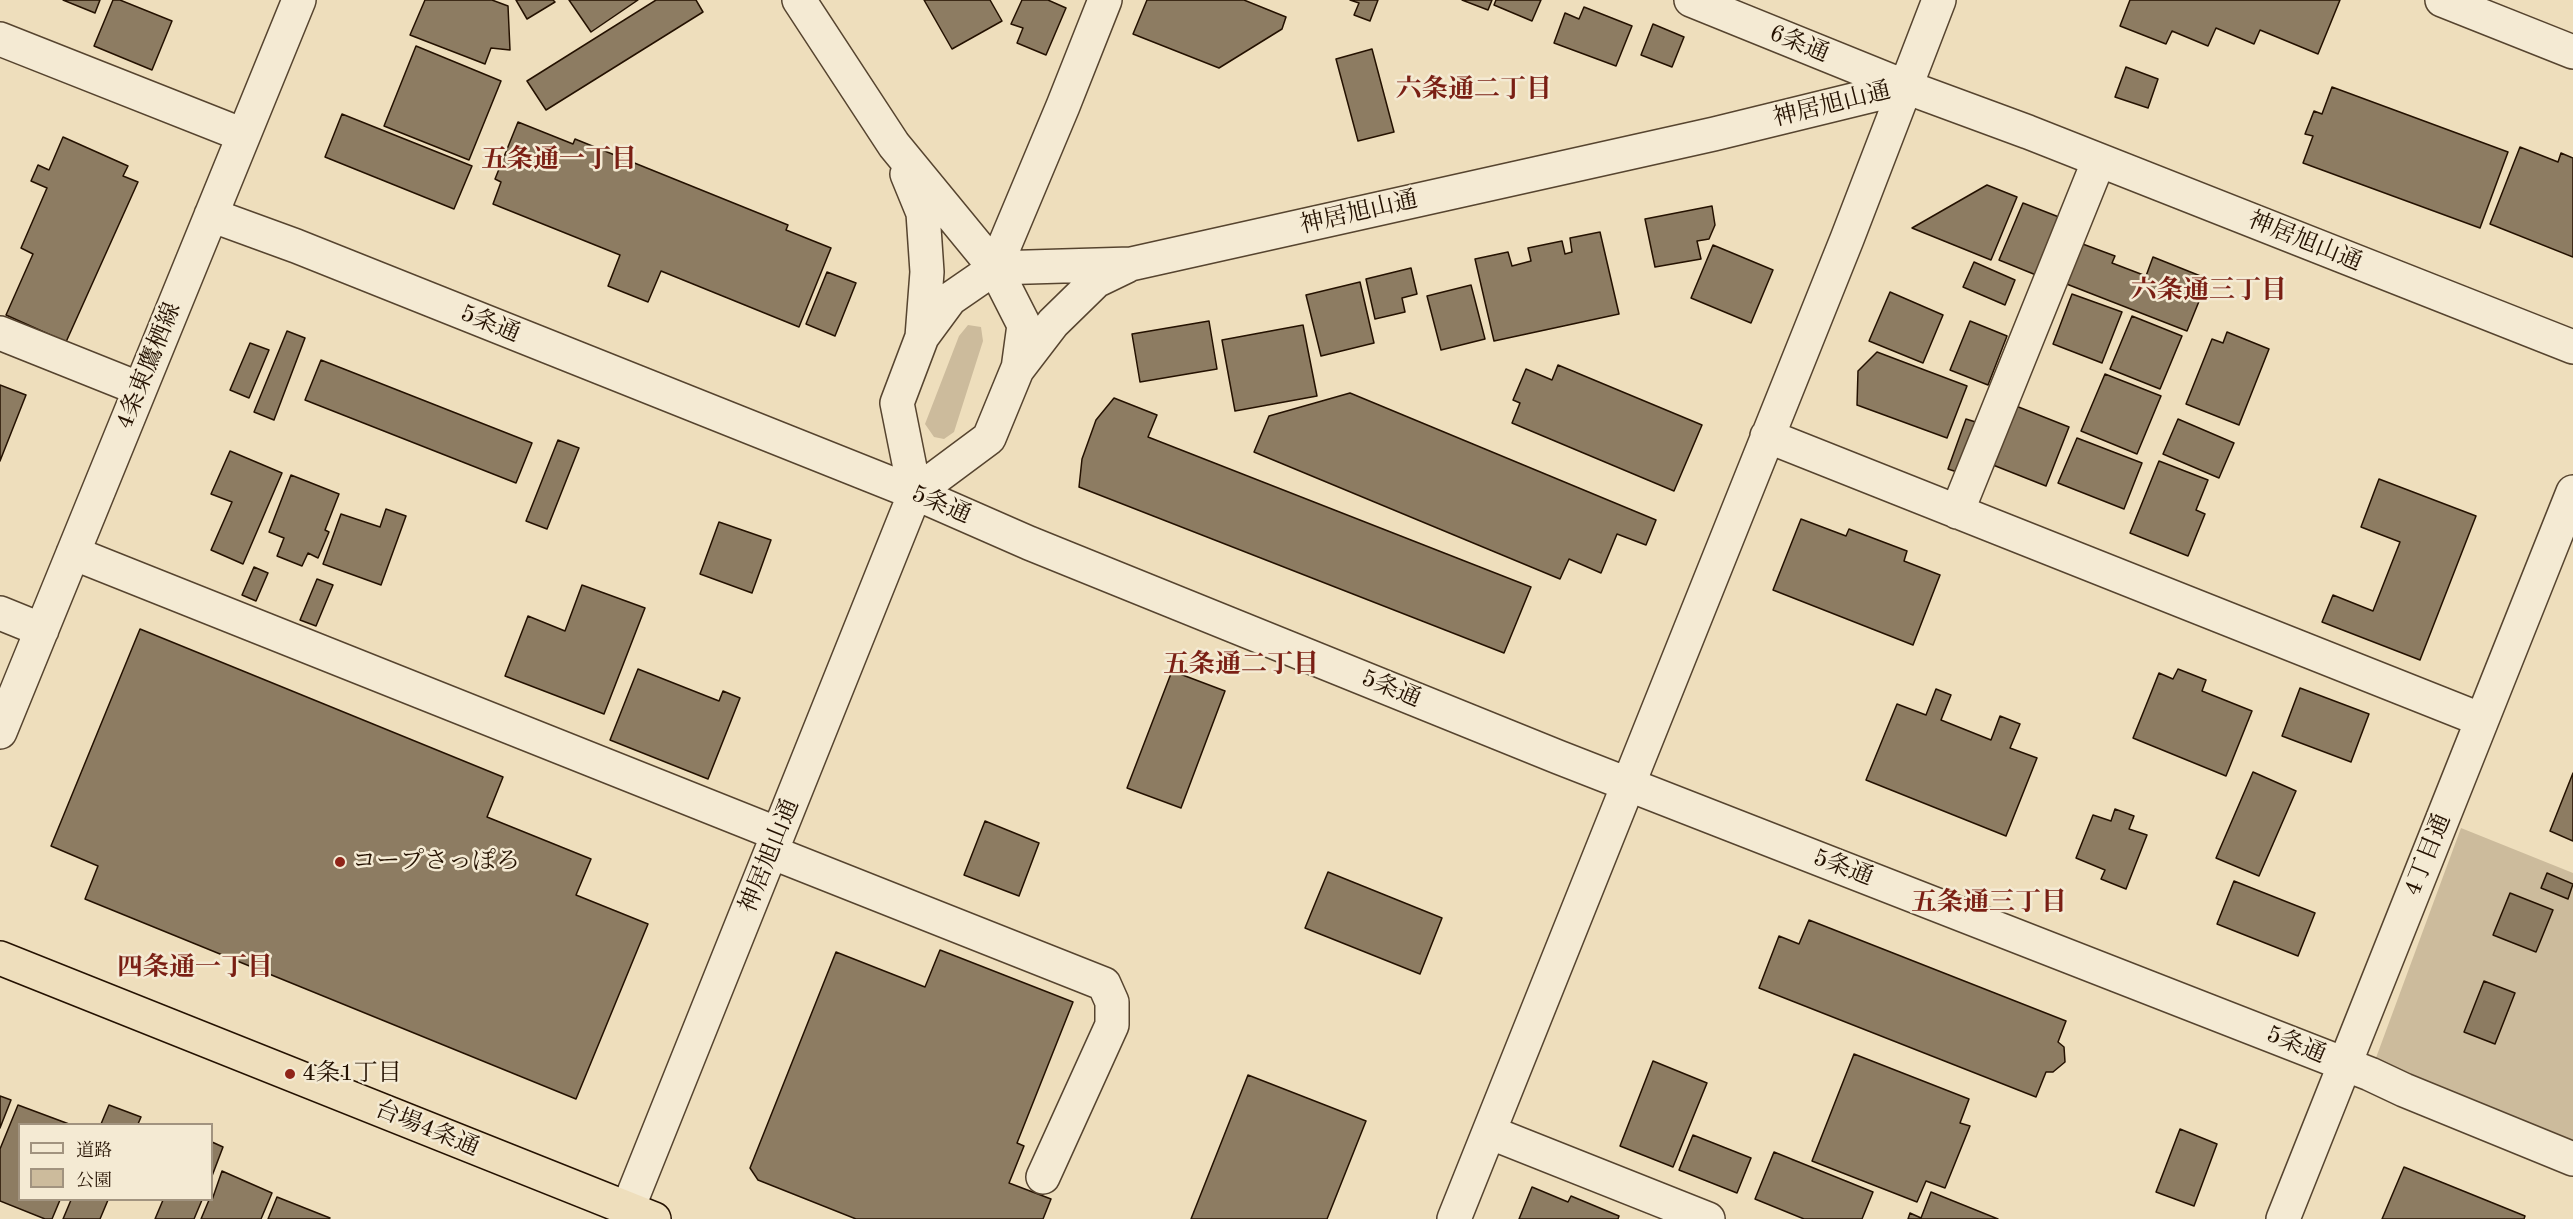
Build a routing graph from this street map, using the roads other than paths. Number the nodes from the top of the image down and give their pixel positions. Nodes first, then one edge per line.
1 (299, 0) edge
2 (799, 0) edge
3 (1105, 0) edge
4 (1691, 0) edge
5 (1940, 0) edge
6 (2442, 0) edge
7 (0, 39) edge
8 (2573, 52) edge
9 (1906, 87) junction
10 (243, 135) junction
11 (894, 145) junction
12 (2099, 160) junction
13 (211, 215) junction
14 (1131, 264) junction
15 (994, 268) junction
16 (0, 333) edge
17 (922, 337) junction
18 (2573, 347) edge
19 (1017, 370) junction
20 (140, 388) junction
21 (1767, 436) junction
22 (2573, 492) edge
23 (915, 493) junction
24 (1957, 512) junction
25 (73, 553) junction
26 (0, 613) edge
27 (42, 630) junction
28 (2482, 720) junction
29 (0, 732) edge
30 (1628, 784) junction
31 (775, 843) junction
32 (0, 958) edge
33 (2345, 1064) junction
34 (1489, 1132) junction
35 (2573, 1159) edge
36 (1043, 1178) dead end
37 (635, 1216) edge
38 (1454, 1219) edge
39 (1708, 1219) edge
40 (2283, 1219) edge

1 - 10 street, 4条東鷹栖線
2 - 11 street
3 - 15 street
4 - 9 street, 6条通
5 - 9 street
6 - 8 street
7 - 10 street
9 - 12 street, 神居旭山通
9 - 14 street, 神居旭山通
9 - 21 street
10 - 13 street, 4条東鷹栖線
11 - 15 street, 神居旭山通
11 - 17 street
12 - 18 street, 神居旭山通
12 - 24 street
13 - 20 street, 4条東鷹栖線
13 - 23 street, 5条通
14 - 15 street, 神居旭山通
14 - 19 street, 神居旭山通
15 - 17 street
15 - 19 street, 神居旭山通
16 - 20 street
17 - 23 street
19 - 23 street, 神居旭山通
20 - 25 street, 4条東鷹栖線
21 - 24 street
21 - 30 street
22 - 28 street, 4丁目通
23 - 30 street, 5条通
23 - 31 street, 神居旭山通
24 - 28 street
25 - 27 street, 4条東鷹栖線
25 - 31 street
26 - 27 street
27 - 29 street, 4条東鷹栖線
28 - 33 street, 4丁目通
30 - 33 street, 5条通
30 - 34 street
31 - 36 street
31 - 37 street, 神居旭山通
32 - 37 highway, 台場4条通
33 - 35 street, 5条通
33 - 40 street, 4丁目通
34 - 38 street
34 - 39 street

